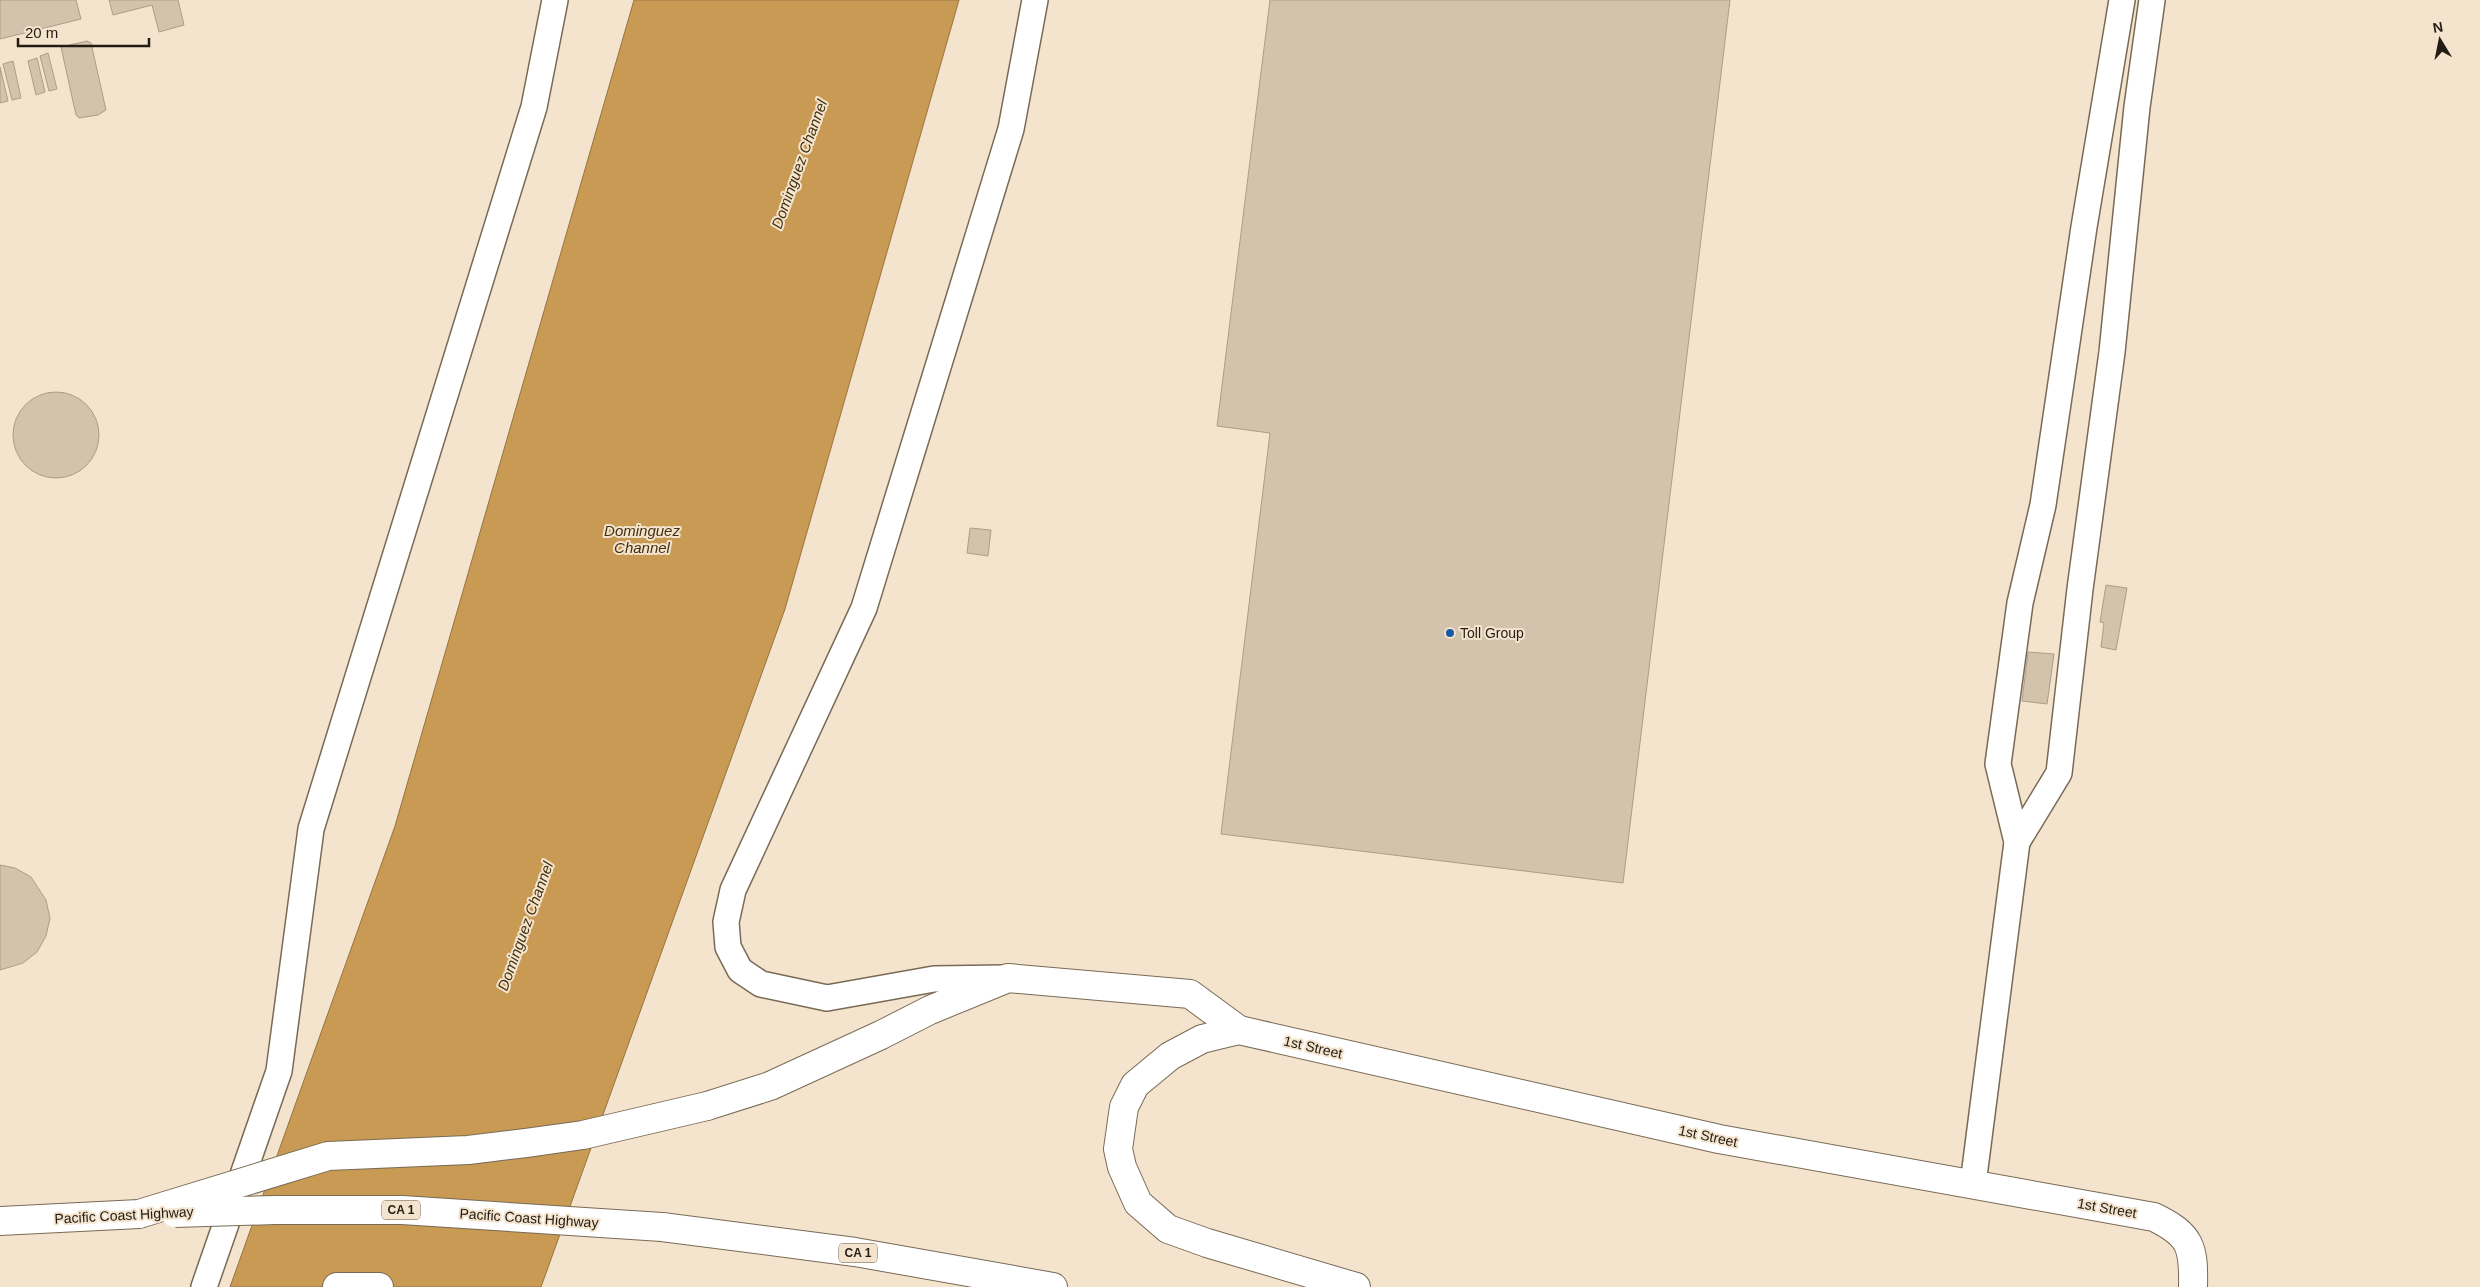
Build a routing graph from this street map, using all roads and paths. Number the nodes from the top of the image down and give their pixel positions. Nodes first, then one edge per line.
1 (555, 0) edge
2 (1035, 0) edge
3 (2122, 0) edge
4 (2152, 0) edge
5 (2017, 842) junction
6 (1008, 978) junction
7 (1239, 1030) junction
8 (1973, 1184) junction
9 (139, 1214) junction
10 (0, 1222) edge
11 (204, 1287) edge
12 (337, 1287) edge
13 (378, 1287) edge
14 (1053, 1287) edge
15 (1356, 1287) edge
16 (2193, 1287) edge

1 - 11 lane
2 - 6 lane
3 - 5 lane
4 - 5 lane
5 - 8 lane
6 - 7 main road
6 - 9 main road, bridge
7 - 8 main road, 1st Street
7 - 15 main road
8 - 16 main road, 1st Street
9 - 10 main road, Pacific Coast Highway / CA 1
9 - 14 main road, Pacific Coast Highway / CA 1, bridge
12 - 13 main road

